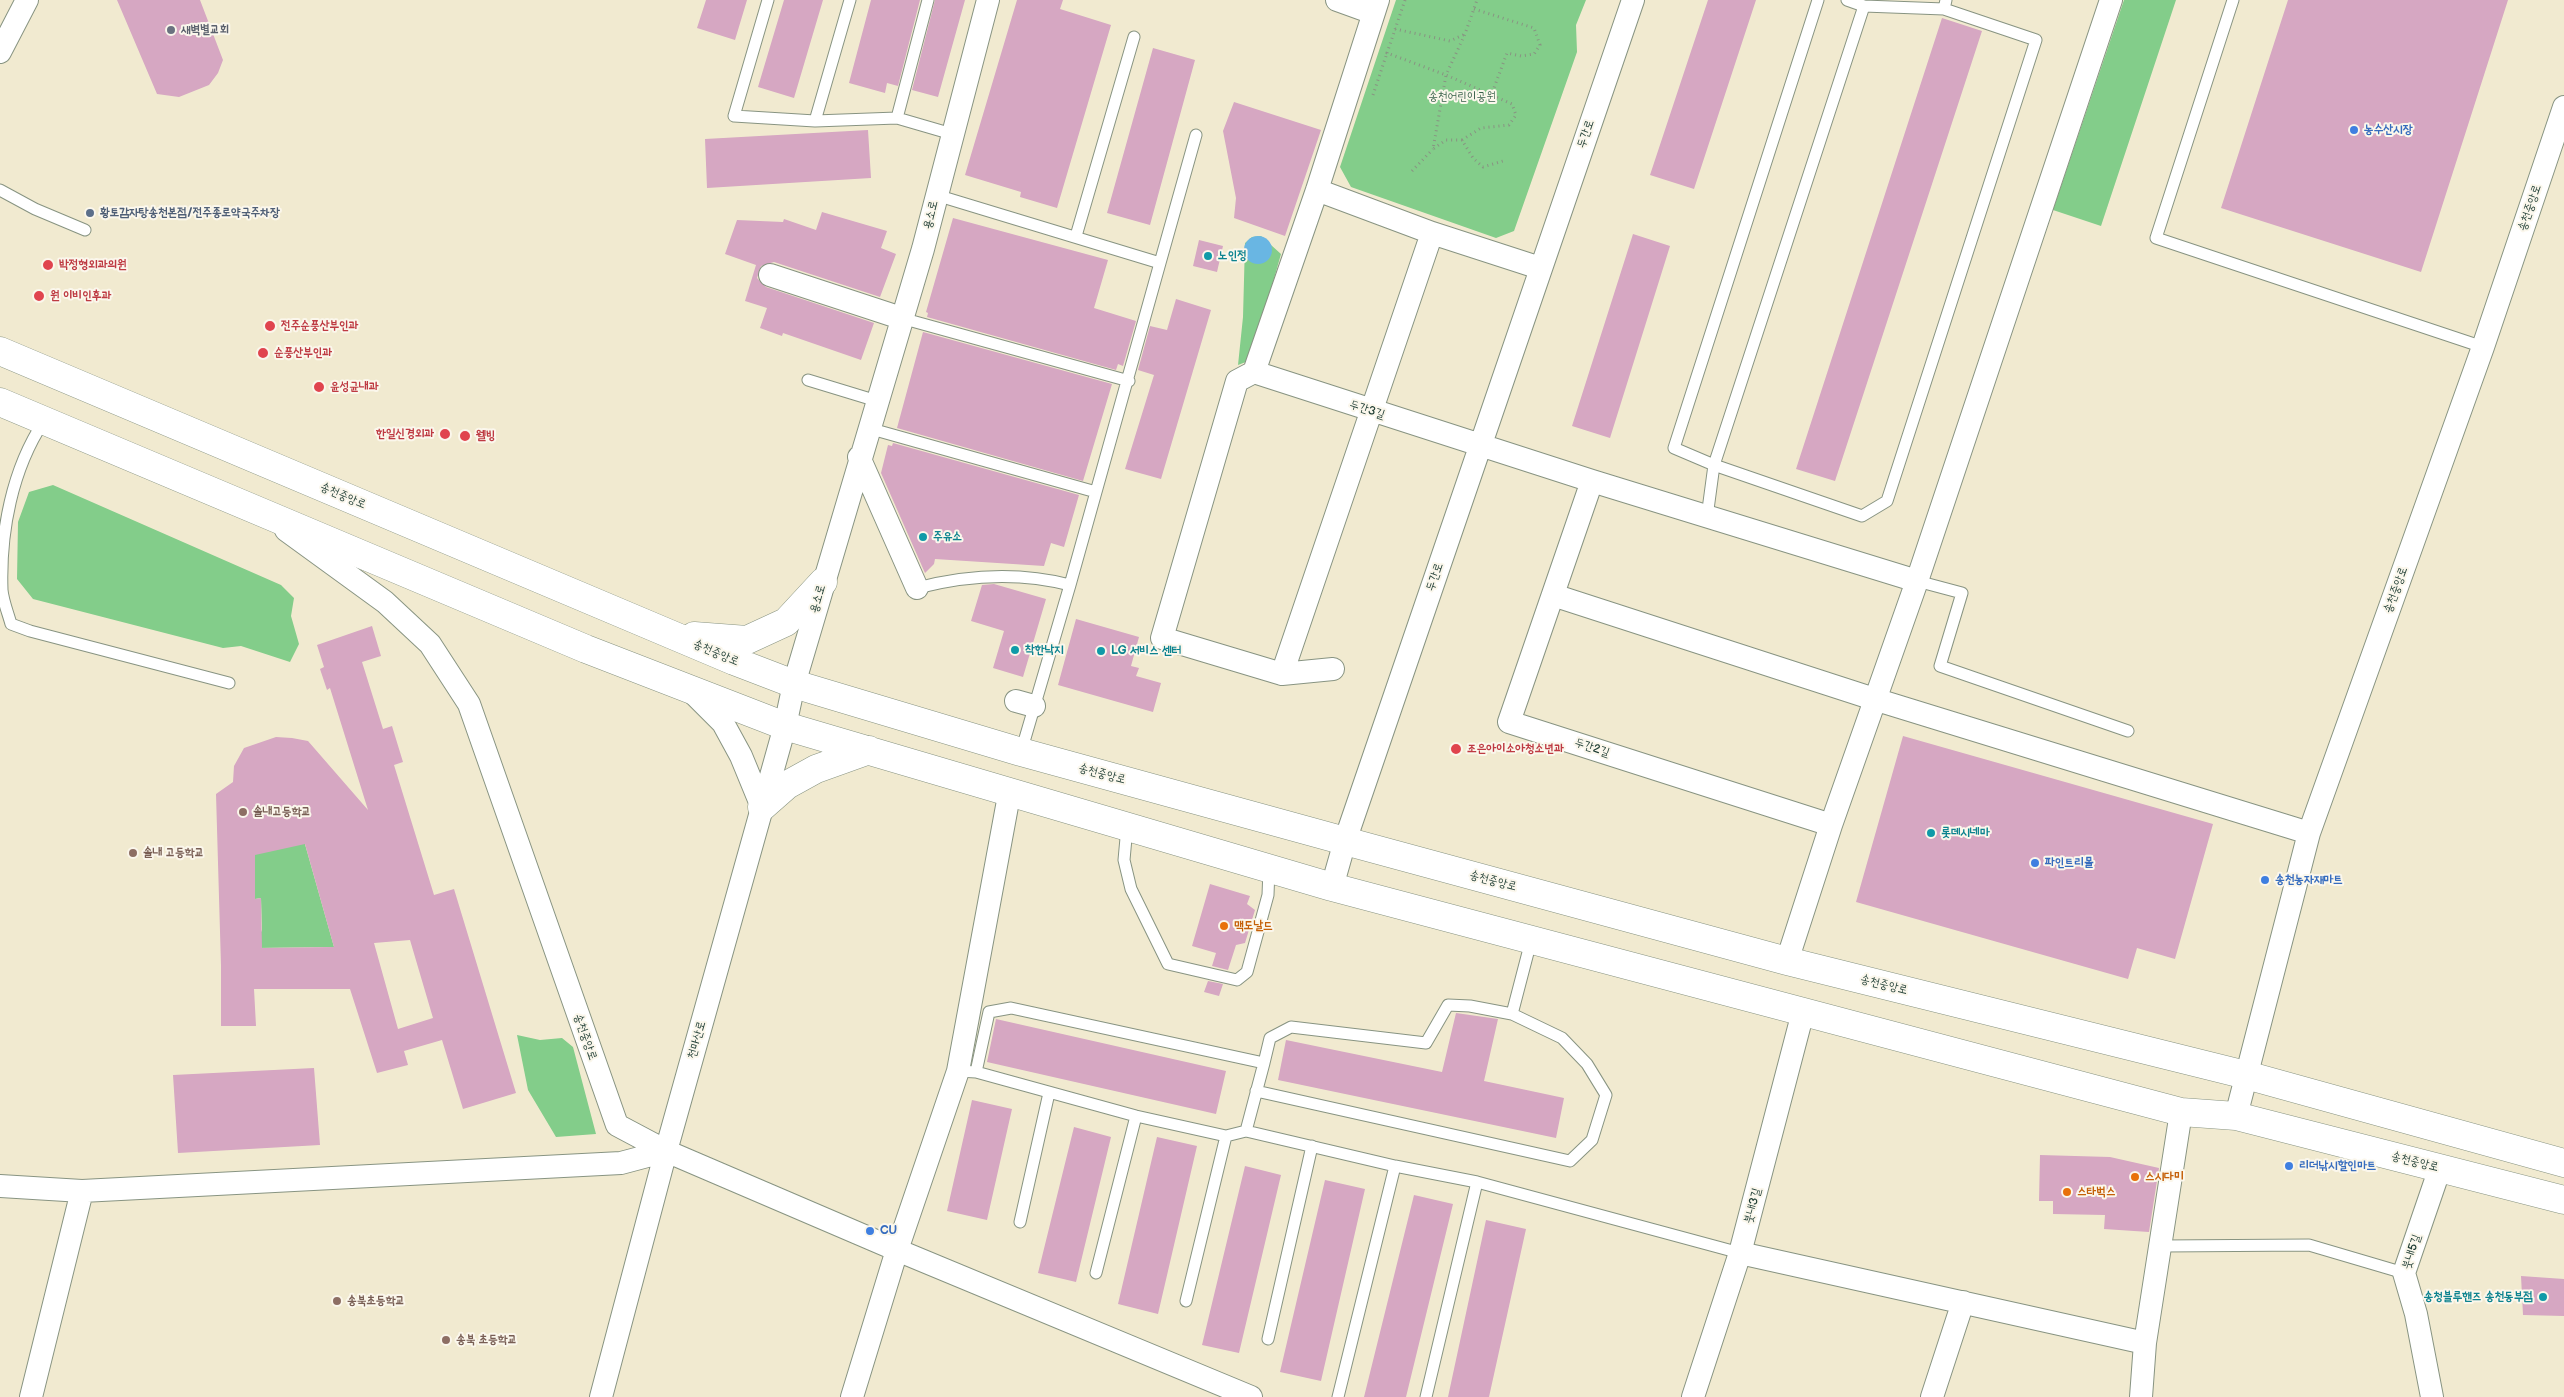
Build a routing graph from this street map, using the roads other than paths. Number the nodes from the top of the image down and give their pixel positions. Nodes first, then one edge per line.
1 (27, 0) edge
2 (768, 0) edge
3 (850, 0) edge
4 (928, 0) edge
5 (988, 0) edge
6 (1337, 0) edge
7 (1633, 0) edge
8 (1818, 0) edge
9 (1847, 0) edge
10 (2111, 0) edge
11 (2233, 0) edge
12 (1945, 5) edge
13 (1375, 6) edge
14 (1864, 6) junction
15 (1134, 37) dead end
16 (0, 52) edge
17 (2564, 109) edge
18 (897, 118) junction
19 (815, 122) junction
20 (952, 134) junction
21 (1196, 135) dead end
22 (0, 190) edge
23 (1317, 190) junction
24 (936, 196) junction
25 (85, 230) dead end
26 (1432, 233) junction
27 (1076, 236) junction
28 (1160, 263) junction
29 (1540, 268) junction
30 (770, 275) dead end
31 (901, 318) junction
32 (2483, 347) junction
33 (0, 351) edge
34 (1254, 372) junction
35 (808, 380) dead end
36 (1128, 381) junction
37 (877, 401) junction
38 (0, 402) edge
39 (1370, 411) junction
40 (44, 421) junction
41 (868, 428) junction
42 (1480, 446) junction
43 (860, 457) junction
44 (1714, 465) junction
45 (1592, 481) junction
46 (1096, 492) junction
47 (269, 517) junction
48 (1707, 517) junction
49 (1917, 581) junction
50 (823, 582) junction
51 (1070, 585) junction
52 (917, 588) joint
53 (1553, 595) junction
54 (672, 635) junction
55 (1333, 669) dead end
56 (1282, 674) junction
57 (229, 683) dead end
58 (794, 684) junction
59 (688, 688) junction
60 (1874, 699) junction
61 (785, 726) junction
62 (2128, 731) dead end
63 (869, 750) junction
64 (1021, 752) junction
65 (1010, 790) junction
66 (762, 808) junction
67 (1831, 825) junction
68 (1128, 827) junction
69 (2309, 833) junction
70 (1345, 841) junction
71 (1269, 869) junction
72 (1332, 887) junction
73 (1531, 941) junction
74 (1787, 961) junction
75 (1803, 1012) junction
76 (1512, 1014) junction
77 (1264, 1063) junction
78 (967, 1072) junction
79 (2246, 1075) junction
80 (1256, 1091) junction
81 (1049, 1093) junction
82 (2181, 1112) junction
83 (1136, 1116) junction
84 (2236, 1116) junction
85 (1246, 1131) junction
86 (1226, 1136) junction
87 (1312, 1146) junction
88 (666, 1151) junction
89 (2564, 1163) edge
90 (1395, 1166) junction
91 (2440, 1168) junction
92 (1477, 1182) junction
93 (0, 1186) edge
94 (82, 1191) junction
95 (2564, 1200) edge
96 (1020, 1222) dead end
97 (2162, 1246) junction
98 (897, 1250) junction
99 (1740, 1253) junction
100 (1096, 1273) dead end
101 (2404, 1273) junction
102 (1186, 1301) dead end
103 (1962, 1302) junction
104 (1268, 1339) dead end
105 (2145, 1343) junction
106 (31, 1397) edge
107 (601, 1397) edge
108 (852, 1397) edge
109 (1251, 1397) edge
110 (1338, 1397) edge
111 (1426, 1397) edge
112 (1693, 1397) edge
113 (1932, 1397) edge
114 (2141, 1397) edge
115 (2432, 1397) edge

1 - 16 street
2 - 19 lane
3 - 19 lane
4 - 18 lane
5 - 20 street, 용소로
6 - 13 street
7 - 29 street, 두간로
8 - 44 lane
9 - 14 lane
10 - 49 street
11 - 32 lane
12 - 14 lane
12 - 44 lane
13 - 23 street
14 - 44 lane
15 - 27 lane
17 - 32 street, 송천중앙로
18 - 19 lane
18 - 20 lane
20 - 24 street, 용소로
21 - 28 lane
22 - 25 lane
23 - 26 street
23 - 34 street
24 - 27 lane
24 - 31 street, 용소로
26 - 29 street
26 - 39 street
27 - 28 lane
28 - 36 lane
29 - 42 street, 두간로
30 - 31 street
31 - 36 lane
31 - 37 street, 용소로
32 - 69 street, 송천중앙로
33 - 54 street, 송천중앙로
34 - 39 street, 두간3길
34 - 56 street
35 - 37 lane
36 - 46 lane
37 - 41 street, 용소로
38 - 40 street, 송천중앙로
39 - 42 street, 두간3길
39 - 56 street
40 - 47 street, 송천중앙로
40 - 57 lane
41 - 43 street, 용소로
41 - 46 lane
42 - 45 street, 두간3길
42 - 70 street, 두간로
43 - 50 street, 용소로
43 - 52 street
44 - 48 lane
45 - 48 street, 두간3길
45 - 53 street, 두간2길
46 - 51 lane
47 - 59 street, 송천중앙로
47 - 88 street, 송천중앙로
48 - 49 street, 두간3길
49 - 60 street
49 - 62 lane
50 - 54 street
50 - 58 street, 용소로
51 - 52 lane
51 - 64 lane
53 - 60 street
53 - 67 street, 두간2길
54 - 58 street, 송천중앙로
55 - 56 street
58 - 61 street, 천마산로
58 - 64 street, 송천중앙로
59 - 61 street, 송천중앙로
59 - 66 street
60 - 67 street
60 - 69 street
61 - 63 street, 송천중앙로
61 - 66 street, 천마산로
63 - 65 street, 송천중앙로
63 - 66 street
64 - 70 street, 송천중앙로
65 - 68 street, 송천중앙로
65 - 78 street
66 - 88 street, 천마산로
67 - 74 street
68 - 71 street, 송천중앙로
68 - 71 lane
69 - 79 street, 송천중앙로
70 - 72 street, 두간로
70 - 74 street, 송천중앙로
71 - 72 street, 송천중앙로
72 - 73 street, 송천중앙로
73 - 75 street, 송천중앙로
73 - 76 lane
74 - 79 street, 송천중앙로
75 - 82 street, 송천중앙로
75 - 99 street, 붓내3길
76 - 77 lane
76 - 80 lane
77 - 78 lane
77 - 80 lane
78 - 81 lane
78 - 98 street
79 - 84 street, 송천중앙로
79 - 89 street, 송천중앙로
80 - 85 lane
81 - 83 lane
81 - 96 lane
82 - 84 street, 송천중앙로
82 - 97 street
83 - 86 lane
83 - 100 lane
84 - 91 street, 송천중앙로
85 - 86 lane
85 - 87 lane
86 - 102 lane
87 - 90 lane
87 - 104 lane
88 - 94 street
88 - 98 street, 송천중앙로
88 - 107 street, 천마산로
90 - 92 lane
90 - 110 lane
91 - 95 street, 송천중앙로
91 - 101 street, 붓내5길
92 - 99 lane
92 - 111 lane
93 - 94 street
94 - 106 street
97 - 101 lane
97 - 105 street
98 - 108 street
98 - 109 street, 송천중앙로
99 - 103 street
99 - 112 street, 붓내3길
101 - 115 street, 붓내5길
103 - 105 street
103 - 113 street
105 - 114 street

